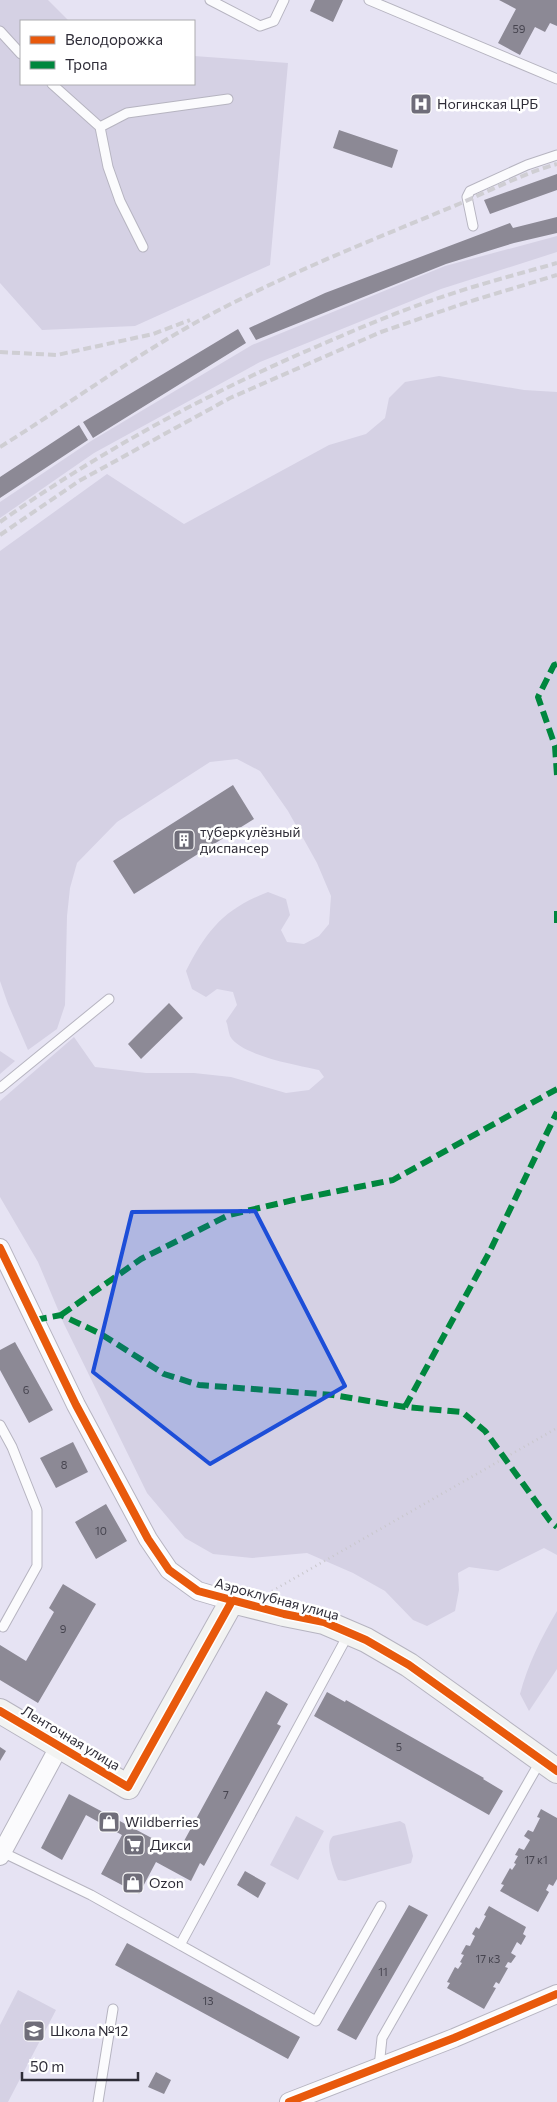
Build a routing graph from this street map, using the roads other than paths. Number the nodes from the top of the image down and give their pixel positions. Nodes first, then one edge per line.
1 (210, 0) edge
2 (284, 0) edge
3 (369, 0) edge
4 (0, 30) edge
5 (20, 53) edge
6 (557, 79) edge
7 (53, 85) edge
8 (228, 99) dead end
9 (100, 127) junction
10 (557, 155) edge
11 (473, 226) dead end
12 (143, 248) dead end
13 (109, 999) dead end
14 (0, 1088) edge
15 (0, 1248) edge
16 (0, 1425) edge
17 (239, 1603) junction
18 (3, 1627) dead end
19 (349, 1633) junction
20 (0, 1711) edge
21 (60, 1745) junction
22 (549, 1765) edge
23 (1, 1854) edge
24 (381, 1906) dead end
25 (180, 1945) junction
26 (557, 1994) edge
27 (113, 2009) dead end
28 (379, 2067) junction
29 (98, 2102) edge
30 (289, 2102) edge

1 - 2 lane
3 - 6 lane
4 - 5 lane
7 - 9 lane
8 - 9 lane
9 - 12 lane
10 - 11 lane
13 - 14 lane
15 - 17 street, Аэроклубная улица
16 - 18 lane
17 - 19 street, Аэроклубная улица
17 - 21 street, Ленточная улица
19 - 22 street, Аэроклубная улица
19 - 25 lane
20 - 21 street, Ленточная улица
21 - 23 street
22 - 28 lane
23 - 25 lane
24 - 25 lane
26 - 28 street
27 - 29 lane
28 - 30 street

